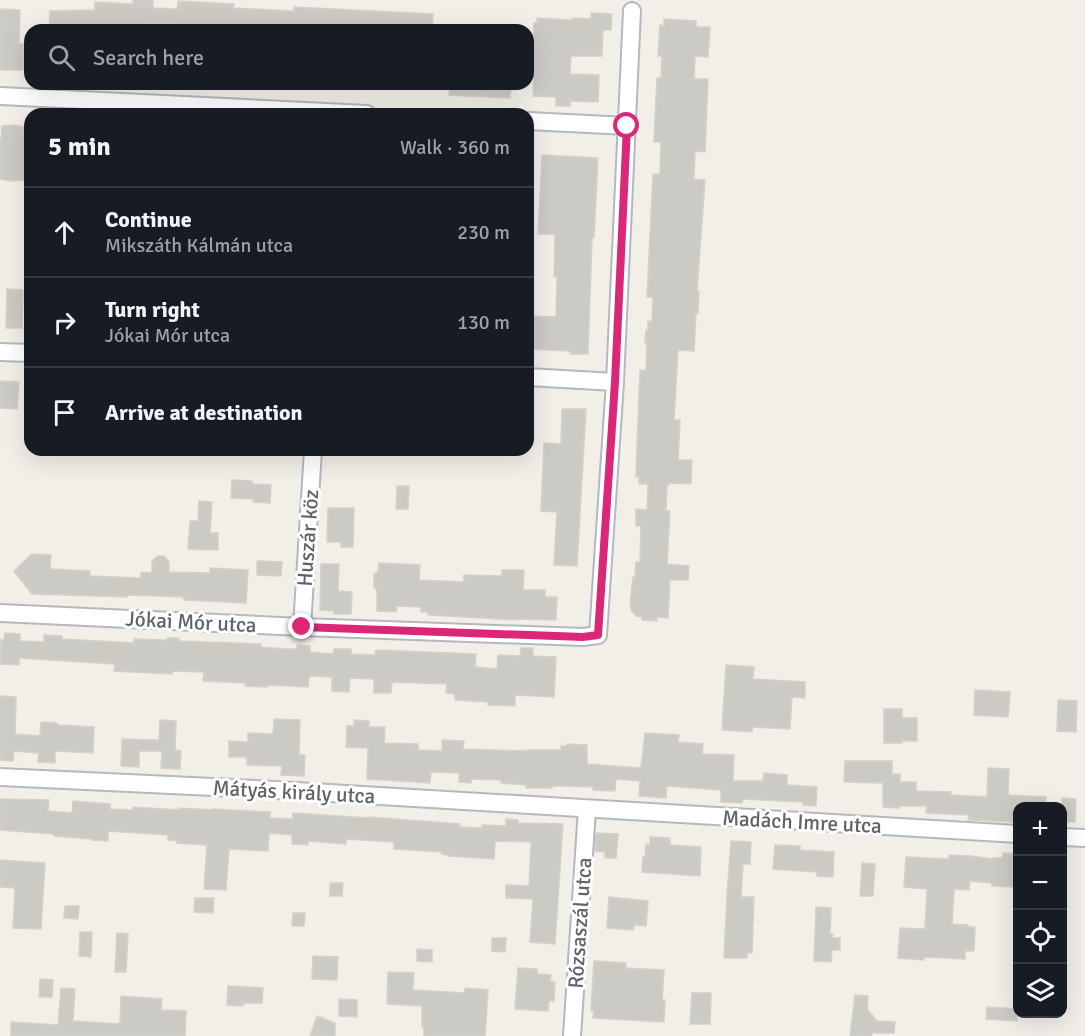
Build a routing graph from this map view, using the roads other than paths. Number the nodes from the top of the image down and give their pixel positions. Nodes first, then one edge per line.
1 (632, 11) dead end
2 (0, 96) edge
3 (229, 108) edge
4 (534, 121) edge
5 (627, 126) junction
6 (0, 352) edge
7 (24, 353) edge
8 (534, 377) edge
9 (615, 382) junction
10 (313, 456) edge
11 (0, 613) edge
12 (302, 627) junction
13 (0, 777) edge
14 (587, 809) junction
15 (1013, 834) edge
16 (1067, 837) edge
17 (1085, 838) edge
18 (572, 1036) edge

1 - 5 street
2 - 3 street
4 - 5 street
5 - 9 street
6 - 7 street
8 - 9 street
9 - 12 street, Jókai Mór utca
10 - 12 street, Huszár köz
11 - 12 street, Jókai Mór utca
13 - 14 street, Mátyás király utca
14 - 15 street, Madách Imre utca
14 - 18 street, Rózsaszál utca
16 - 17 street

